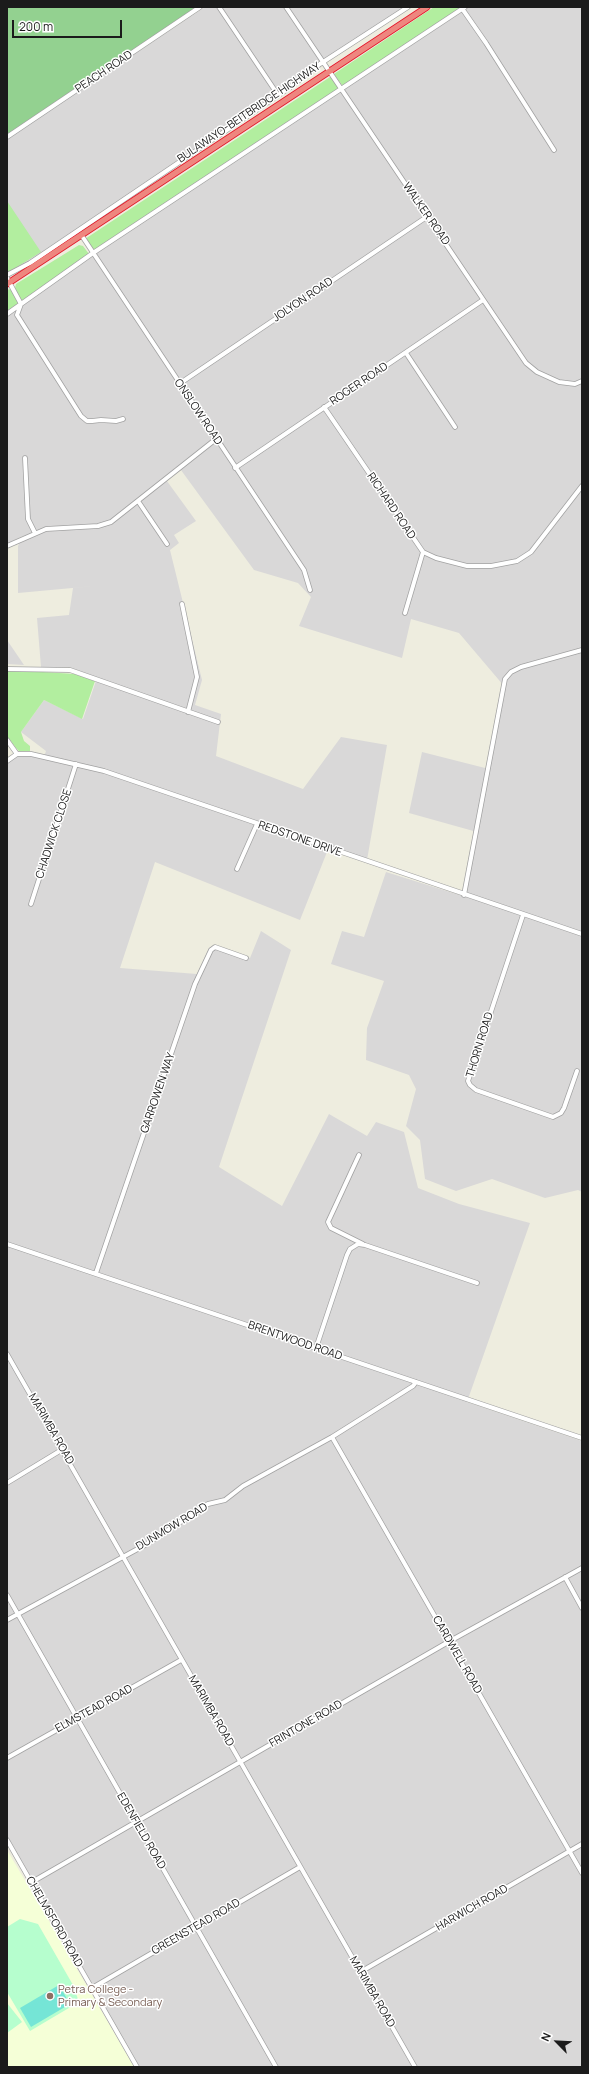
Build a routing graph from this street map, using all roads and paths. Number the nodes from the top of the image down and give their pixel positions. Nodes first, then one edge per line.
1 (200, 7) edge
2 (219, 7) edge
3 (286, 7) edge
4 (408, 7) edge
5 (427, 7) edge
6 (463, 8) edge
7 (324, 62) junction
8 (330, 71) junction
9 (342, 89) junction
10 (278, 95) junction
11 (7, 137) edge
12 (554, 150) dead end
13 (134, 192) junction
14 (133, 202) junction
15 (428, 216) junction
16 (67, 236) junction
17 (82, 236) junction
18 (71, 243) junction
19 (56, 244) junction
20 (59, 250) junction
21 (93, 253) junction
22 (8, 280) edge
23 (483, 300) junction
24 (21, 304) junction
25 (7, 314) edge
26 (406, 352) junction
27 (582, 381) edge
28 (179, 384) junction
29 (324, 407) junction
30 (122, 419) dead end
31 (455, 427) dead end
32 (216, 439) junction
33 (25, 458) dead end
34 (235, 468) junction
35 (582, 486) edge
36 (138, 501) junction
37 (35, 533) junction
38 (167, 544) dead end
39 (7, 546) edge
40 (423, 552) junction
41 (310, 590) dead end
42 (182, 604) dead end
43 (405, 613) dead end
44 (582, 650) edge
45 (7, 669) edge
46 (188, 712) junction
47 (218, 722) dead end
48 (7, 740) edge
49 (16, 754) junction
50 (7, 761) edge
51 (76, 764) junction
52 (256, 824) junction
53 (236, 869) dead end
54 (464, 895) junction
55 (31, 904) dead end
56 (523, 915) junction
57 (582, 934) edge
58 (246, 958) dead end
59 (577, 1071) dead end
60 (359, 1155) dead end
61 (7, 1244) edge
62 (365, 1244) junction
63 (96, 1273) junction
64 (477, 1283) dead end
65 (316, 1348) junction
66 (7, 1354) edge
67 (416, 1382) junction
68 (332, 1437) junction
69 (582, 1438) edge
70 (63, 1449) junction
71 (7, 1483) edge
72 (122, 1556) junction
73 (582, 1568) edge
74 (565, 1577) junction
75 (7, 1595) edge
76 (582, 1608) edge
77 (18, 1614) junction
78 (7, 1620) edge
79 (450, 1641) junction
80 (181, 1660) junction
81 (78, 1718) junction
82 (7, 1758) edge
83 (240, 1762) junction
84 (137, 1823) junction
85 (7, 1840) edge
86 (582, 1844) edge
87 (570, 1851) junction
88 (300, 1867) junction
89 (582, 1873) edge
90 (32, 1882) junction
91 (197, 1927) junction
92 (362, 1971) junction
93 (92, 1988) junction
94 (138, 2067) edge
95 (276, 2067) edge
96 (415, 2067) edge

1 - 11 street, PEACH ROAD
2 - 10 street
3 - 7 street, WALKER ROAD
4 - 7 street
5 - 8 highway, BULAWAYO-BEITBRIDGE HIGHWAY
6 - 9 street
6 - 12 street
7 - 8 street, WALKER ROAD
7 - 10 street
8 - 9 street, WALKER ROAD
8 - 14 highway, BULAWAYO-BEITBRIDGE HIGHWAY
9 - 15 street, WALKER ROAD
9 - 21 street
10 - 13 street
13 - 14 street
13 - 16 street
14 - 17 highway, BULAWAYO-BEITBRIDGE HIGHWAY
15 - 23 street, WALKER ROAD
15 - 28 street, JOLYON ROAD
16 - 18 street
16 - 19 street
17 - 18 highway, BULAWAYO-BEITBRIDGE HIGHWAY
17 - 21 street, ONSLOW ROAD
18 - 20 highway, BULAWAYO-BEITBRIDGE HIGHWAY
19 - 20 street
19 - 22 street
20 - 22 highway, BULAWAYO-BEITBRIDGE HIGHWAY
21 - 24 street
21 - 28 street, ONSLOW ROAD
22 - 24 street
23 - 26 street, ROGER ROAD
23 - 27 street, WALKER ROAD
24 - 25 street
24 - 30 street
26 - 29 street, ROGER ROAD
26 - 31 street
28 - 32 street, ONSLOW ROAD
29 - 34 street, ROGER ROAD
29 - 40 street, RICHARD ROAD
32 - 34 street, ONSLOW ROAD
32 - 36 street
33 - 37 street
34 - 41 street, ONSLOW ROAD
35 - 40 street
36 - 37 street
36 - 38 street
37 - 39 street
40 - 43 street
42 - 46 street
44 - 54 street
45 - 46 street
46 - 47 street
48 - 49 street
49 - 50 street
49 - 51 street, REDSTONE DRIVE
51 - 52 street, REDSTONE DRIVE
51 - 55 street, CHADWICK CLOSE
52 - 53 street
52 - 54 street, REDSTONE DRIVE
54 - 56 street, REDSTONE DRIVE
56 - 57 street, REDSTONE DRIVE
56 - 59 street, THORN ROAD
58 - 63 street, GARROWEN WAY
60 - 62 street
61 - 63 street, BRENTWOOD ROAD
62 - 64 street
62 - 65 street
63 - 65 street, BRENTWOOD ROAD
65 - 67 street, BRENTWOOD ROAD
66 - 70 street, MARIMBA ROAD
67 - 68 street, DUNMOW ROAD
67 - 69 street, BRENTWOOD ROAD
68 - 72 street, DUNMOW ROAD
68 - 79 street, CARDWELL ROAD
70 - 71 street
70 - 72 street, MARIMBA ROAD
72 - 77 street, DUNMOW ROAD
72 - 80 street, MARIMBA ROAD
73 - 74 street, FRINTONE ROAD
74 - 76 street
74 - 79 street, FRINTONE ROAD
75 - 77 street, EDENFIELD ROAD
77 - 78 street, DUNMOW ROAD
77 - 81 street, EDENFIELD ROAD
79 - 83 street, FRINTONE ROAD
79 - 87 street, CARDWELL ROAD
80 - 81 street, ELMSTEAD ROAD
80 - 83 street, MARIMBA ROAD
81 - 82 street, ELMSTEAD ROAD
81 - 84 street, EDENFIELD ROAD
83 - 84 street, FRINTONE ROAD
83 - 88 street, MARIMBA ROAD
84 - 90 street, FRINTONE ROAD
84 - 91 street, EDENFIELD ROAD
85 - 90 street, CHELMSFORD ROAD
86 - 87 street, HARWICH ROAD
87 - 89 street, CARDWELL ROAD
87 - 92 street, HARWICH ROAD
88 - 91 street, GREENSTEAD ROAD
88 - 92 street, MARIMBA ROAD
90 - 93 street, CHELMSFORD ROAD
91 - 93 street, GREENSTEAD ROAD
91 - 95 street, EDENFIELD ROAD
92 - 96 street, MARIMBA ROAD
93 - 94 street, CHELMSFORD ROAD

